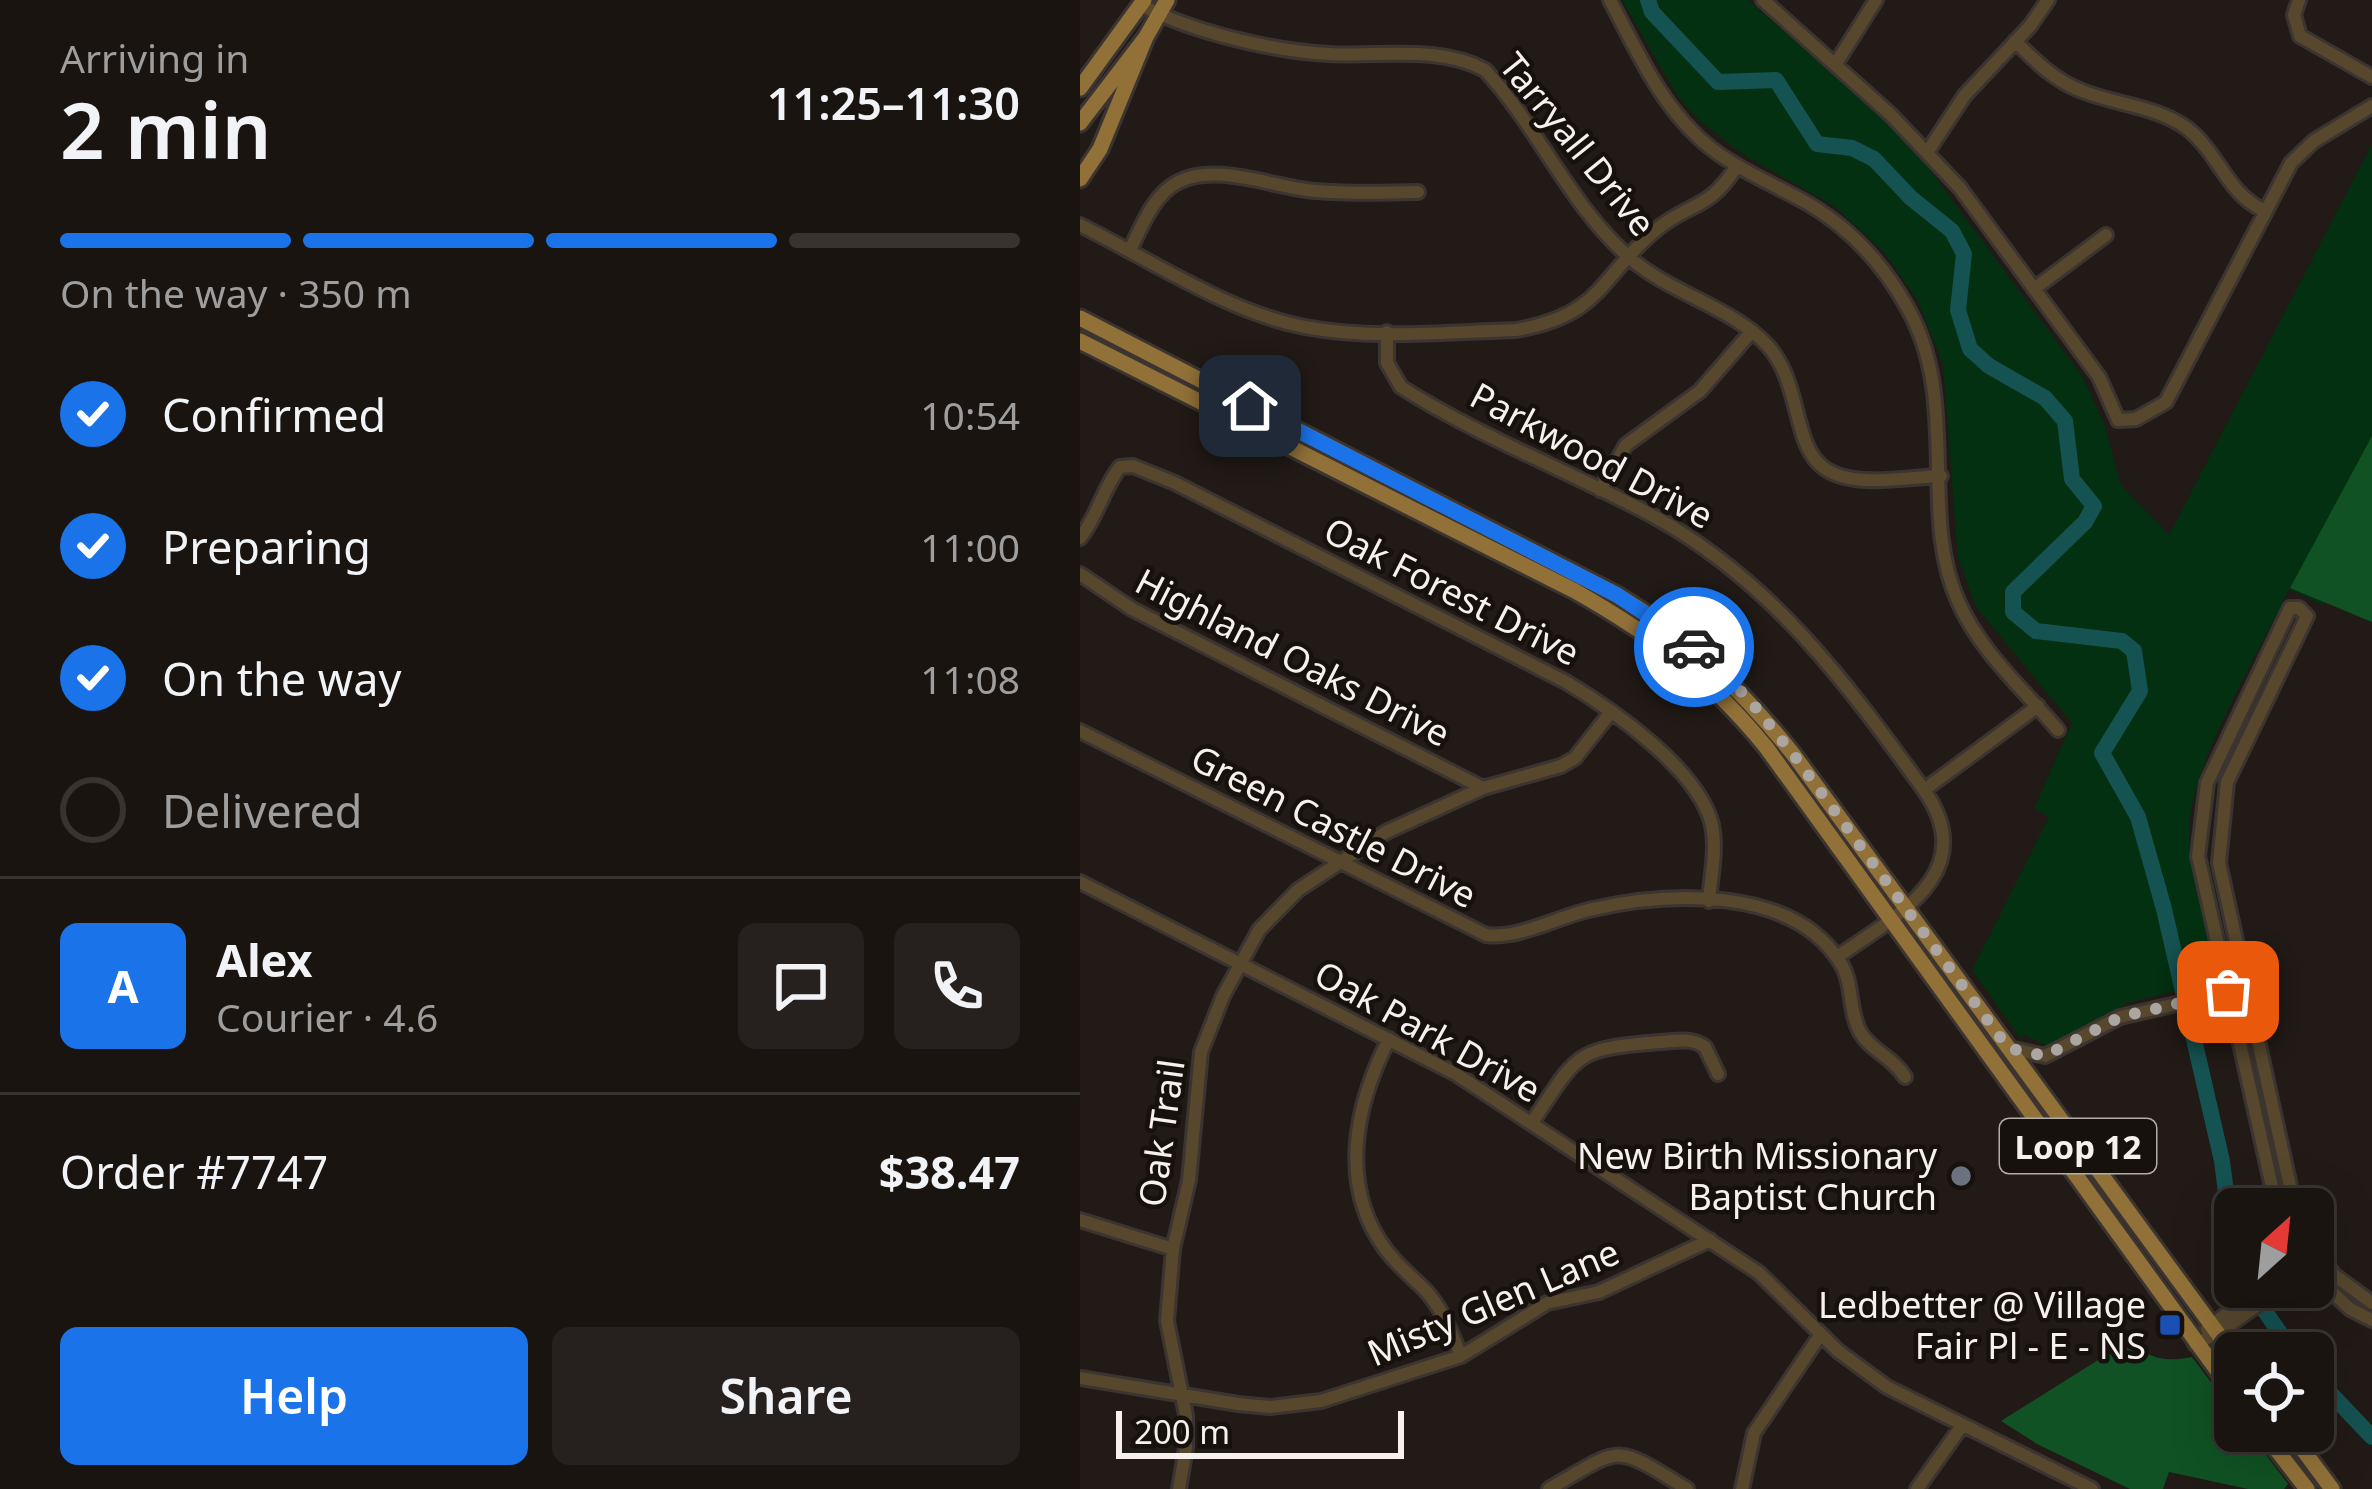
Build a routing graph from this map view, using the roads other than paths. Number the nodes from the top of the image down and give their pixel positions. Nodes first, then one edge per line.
1 (1610, 0) edge
2 (1763, 0) edge
3 (1876, 0) edge
4 (2048, 0) edge
5 (2299, 0) edge
6 (1142, 3) edge
7 (1163, 7) edge
8 (1146, 37) junction
9 (2015, 41) junction
10 (1835, 65) junction
11 (2372, 77) edge
12 (1080, 88) edge
13 (2372, 106) edge
14 (1080, 123) edge
15 (1080, 149) edge
16 (1928, 151) junction
17 (1737, 166) junction
18 (1083, 173) edge
19 (1418, 192) dead end
20 (2263, 210) junction
21 (1080, 224) edge
22 (2106, 235) dead end
23 (1130, 250) junction
24 (1630, 258) junction
25 (2035, 289) junction
26 (1080, 318) edge
27 (1387, 332) junction
28 (1751, 332) junction
29 (1080, 341) edge
30 (1167, 363) junction
31 (1158, 380) junction
32 (1941, 476) junction
33 (1600, 490) junction
34 (1080, 538) edge
35 (1080, 574) edge
36 (1578, 584) junction
37 (2038, 706) junction
38 (1611, 712) junction
39 (1080, 730) edge
40 (2058, 730) dead end
41 (1483, 788) junction
42 (1924, 790) junction
43 (1339, 862) junction
44 (1080, 882) edge
45 (1709, 901) junction
46 (1907, 909) junction
47 (1890, 921) junction
48 (1837, 957) junction
49 (1240, 964) junction
50 (2245, 988) junction
51 (2228, 992) junction
52 (1389, 1040) junction
53 (2008, 1048) junction
54 (1718, 1074) dead end
55 (1905, 1077) dead end
56 (1533, 1121) junction
57 (2272, 1188) edge
58 (2290, 1188) edge
59 (1080, 1220) edge
60 (1710, 1240) junction
61 (1173, 1249) junction
62 (2334, 1274) edge
63 (2334, 1294) edge
64 (2372, 1303) edge
65 (2238, 1308) edge
66 (2248, 1308) edge
67 (2372, 1320) edge
68 (2220, 1325) junction
69 (2223, 1332) edge
70 (1820, 1334) junction
71 (2195, 1344) junction
72 (1460, 1356) junction
73 (2214, 1369) edge
74 (1080, 1378) edge
75 (1181, 1395) junction
76 (1961, 1427) junction
77 (2278, 1452) edge
78 (2305, 1452) edge
79 (1179, 1489) edge
80 (1549, 1489) edge
81 (1687, 1489) edge
82 (1742, 1489) edge
83 (1917, 1489) edge
84 (2092, 1489) edge
85 (2307, 1489) edge
86 (2332, 1489) edge

1 - 17 street
2 - 10 street
3 - 10 street
4 - 9 street
5 - 11 street
6 - 7 street, Tarryall Drive
6 - 12 main road
7 - 8 main road
7 - 24 street, Tarryall Drive
8 - 14 main road
8 - 18 main road
9 - 16 street
9 - 20 street
10 - 16 street
13 - 20 street
15 - 18 main road
16 - 25 street
17 - 24 street
17 - 32 street
19 - 23 street
20 - 25 street
21 - 23 street
22 - 25 street
23 - 27 street
24 - 27 street
24 - 28 street, Tarryall Drive
26 - 30 main road, Loop 12
27 - 33 street, Parkwood Drive
28 - 32 street, Tarryall Drive
28 - 33 street
29 - 31 main road, Loop 12
30 - 31 main road
30 - 36 main road, Loop 12
31 - 36 main road, Loop 12
32 - 37 street
33 - 42 street, Parkwood Drive
34 - 38 street, Oak Forest Drive
35 - 41 street, Highland Oaks Drive
36 - 46 main road, Loop 12
36 - 47 main road, Loop 12
37 - 40 street
37 - 42 street
38 - 41 street, Oak Trail
38 - 45 street, Oak Forest Drive
39 - 43 street, Green Castle Drive
41 - 43 street, Oak Trail
42 - 46 street, Parkwood Drive
43 - 45 street, Green Castle Drive
43 - 49 street, Oak Trail
44 - 49 street, Oak Park Drive
45 - 48 street, Green Castle Drive
46 - 47 street, Parkwood Drive
46 - 53 main road, Loop 12
47 - 48 street, Parkwood Drive
47 - 71 main road, Loop 12
48 - 55 street
49 - 52 street, Oak Park Drive
49 - 61 street, Oak Trail
50 - 51 street
50 - 51 street
50 - 58 street
51 - 53 street
51 - 57 street
52 - 56 street, Oak Park Drive
52 - 72 street
53 - 68 main road, Loop 12
54 - 56 street
56 - 60 street, Oak Park Drive
59 - 61 street
60 - 70 street, Oak Park Drive
60 - 72 street, Misty Glen Lane
61 - 75 street, Oak Trail
62 - 64 street
63 - 67 street
65 - 68 street
66 - 68 street
68 - 69 main road, Loop 12
68 - 71 street
70 - 76 street, Oak Park Drive
70 - 82 street
71 - 73 main road, Loop 12
72 - 75 street, Misty Glen Lane
74 - 75 street, Misty Glen Lane
75 - 79 street, Oak Trail
76 - 83 street
76 - 84 street, Oak Park Drive
77 - 85 main road
78 - 86 main road
80 - 81 street

